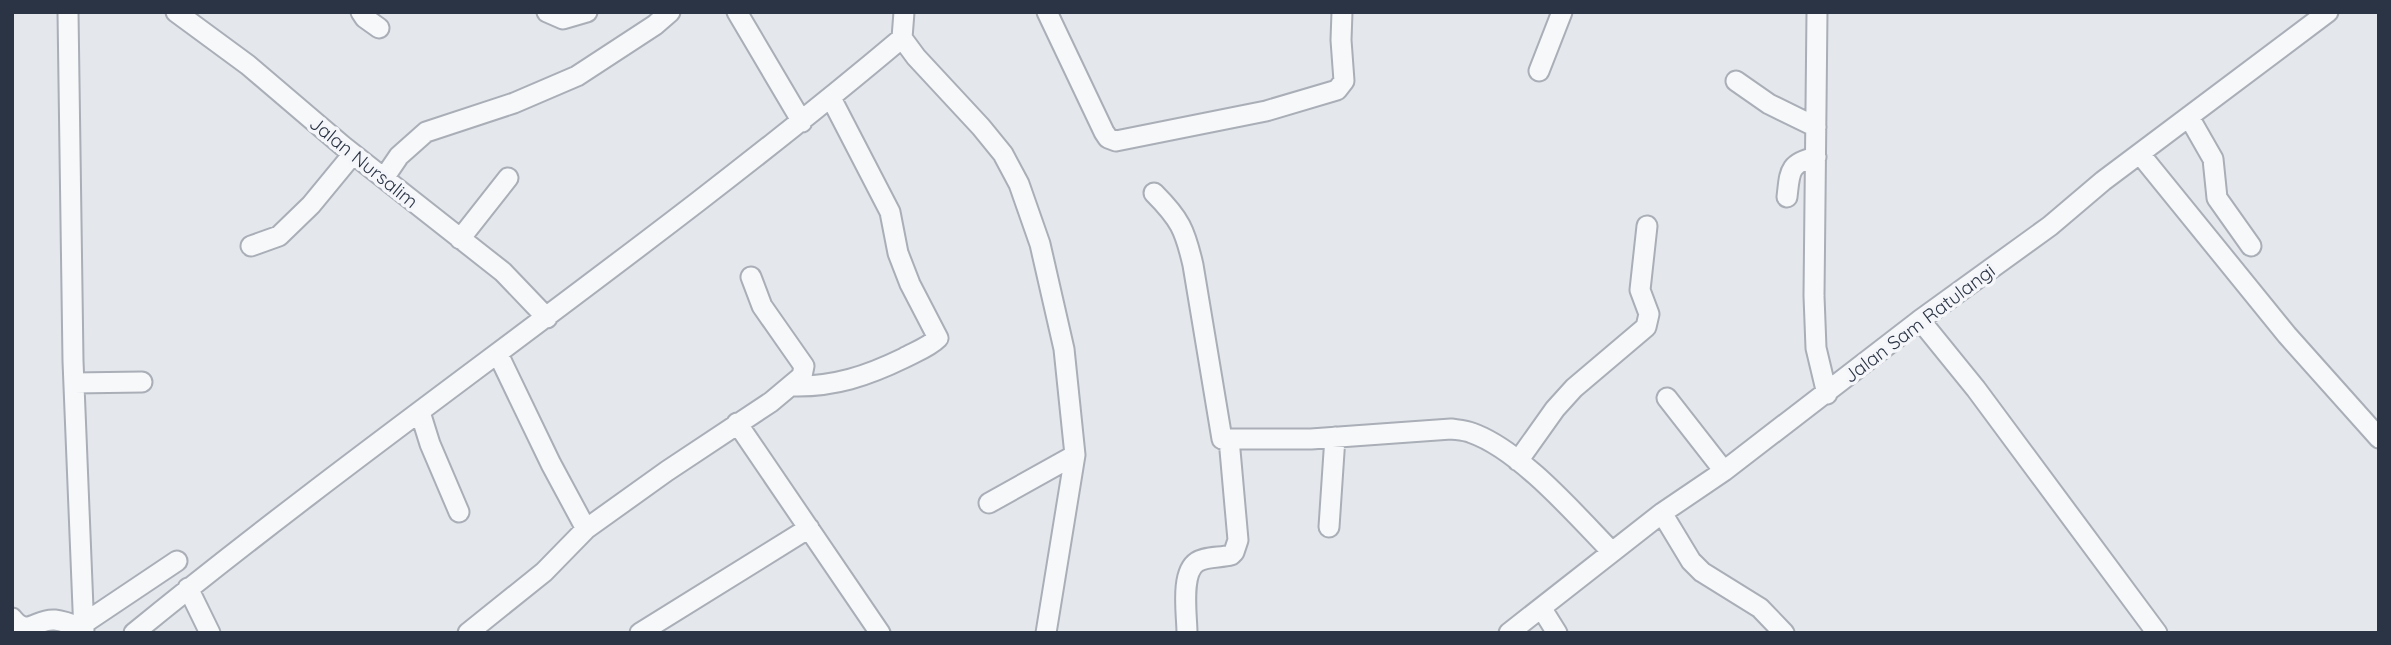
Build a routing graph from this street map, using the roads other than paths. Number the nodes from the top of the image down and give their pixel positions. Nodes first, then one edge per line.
1 (68, 12) edge
2 (361, 12) edge
3 (547, 12) edge
4 (587, 12) edge
5 (670, 12) edge
6 (737, 12) edge
7 (904, 12) edge
8 (1047, 12) edge
9 (1342, 12) edge
10 (1562, 12) edge
11 (1817, 12) edge
12 (2328, 12) edge
13 (179, 13) edge
14 (379, 28) dead end
15 (902, 38) junction
16 (1539, 71) dead end
17 (1736, 81) dead end
18 (831, 98) junction
19 (2189, 117) junction
20 (802, 122) junction
21 (1816, 127) junction
22 (353, 154) junction
23 (2140, 154) junction
24 (1816, 157) junction
25 (384, 178) junction
26 (508, 178) dead end
27 (1154, 193) dead end
28 (1787, 197) dead end
29 (1647, 226) dead end
30 (460, 239) junction
31 (251, 246) dead end
32 (2251, 246) dead end
33 (751, 277) dead end
34 (547, 318) junction
35 (1920, 320) junction
36 (498, 354) junction
37 (142, 382) dead end
38 (74, 383) junction
39 (793, 386) junction
40 (1827, 394) junction
41 (1667, 398) dead end
42 (420, 411) junction
43 (737, 424) junction
44 (1323, 438) junction
45 (2379, 438) edge
46 (1229, 439) junction
47 (1075, 455) junction
48 (1518, 461) junction
49 (1724, 471) junction
50 (989, 503) dead end
51 (459, 512) dead end
52 (1662, 513) junction
53 (1329, 527) dead end
54 (808, 528) junction
55 (586, 529) junction
56 (1612, 552) junction
57 (177, 561) dead end
58 (188, 589) junction
59 (1542, 609) junction
60 (12, 618) edge
61 (84, 629) edge
62 (134, 633) edge
63 (211, 633) edge
64 (468, 633) edge
65 (640, 633) edge
66 (880, 633) edge
67 (1046, 633) edge
68 (1187, 633) edge
69 (1509, 633) edge
70 (1557, 633) edge
71 (1784, 633) edge
72 (2157, 633) edge

1 - 38 street
2 - 14 street
3 - 4 street
5 - 25 street
6 - 20 street
7 - 15 street
8 - 9 street
10 - 16 street
11 - 21 street
12 - 19 street, Jalan Sam Ratulangi
13 - 22 street, Jalan Nursalim
15 - 18 street
15 - 47 street
17 - 21 street
18 - 20 street
18 - 39 street
19 - 23 street, Jalan Sam Ratulangi
19 - 32 street
20 - 34 street
21 - 24 street
22 - 25 street, Jalan Nursalim
22 - 31 street
23 - 35 street, Jalan Sam Ratulangi
23 - 45 street
24 - 28 street
24 - 40 street
25 - 30 street, Jalan Nursalim
26 - 30 street
27 - 46 street
29 - 48 street
30 - 34 street, Jalan Nursalim
33 - 39 street
34 - 36 street
35 - 40 street, Jalan Sam Ratulangi
35 - 72 street
36 - 42 street
36 - 55 street
37 - 38 street
38 - 61 street
39 - 43 street
40 - 49 street, Jalan Sam Ratulangi
41 - 49 street
42 - 51 street
42 - 58 street
43 - 54 street
43 - 55 street
44 - 46 street
44 - 48 street
44 - 53 street
46 - 68 street
47 - 50 street
47 - 67 street
48 - 56 street
49 - 52 street, Jalan Sam Ratulangi
52 - 56 street, Jalan Sam Ratulangi
52 - 71 street
54 - 65 street
54 - 66 street
55 - 64 street
56 - 59 street, Jalan Sam Ratulangi
57 - 61 street
58 - 62 street
58 - 63 street
59 - 69 street, Jalan Sam Ratulangi
59 - 70 street
60 - 61 street

